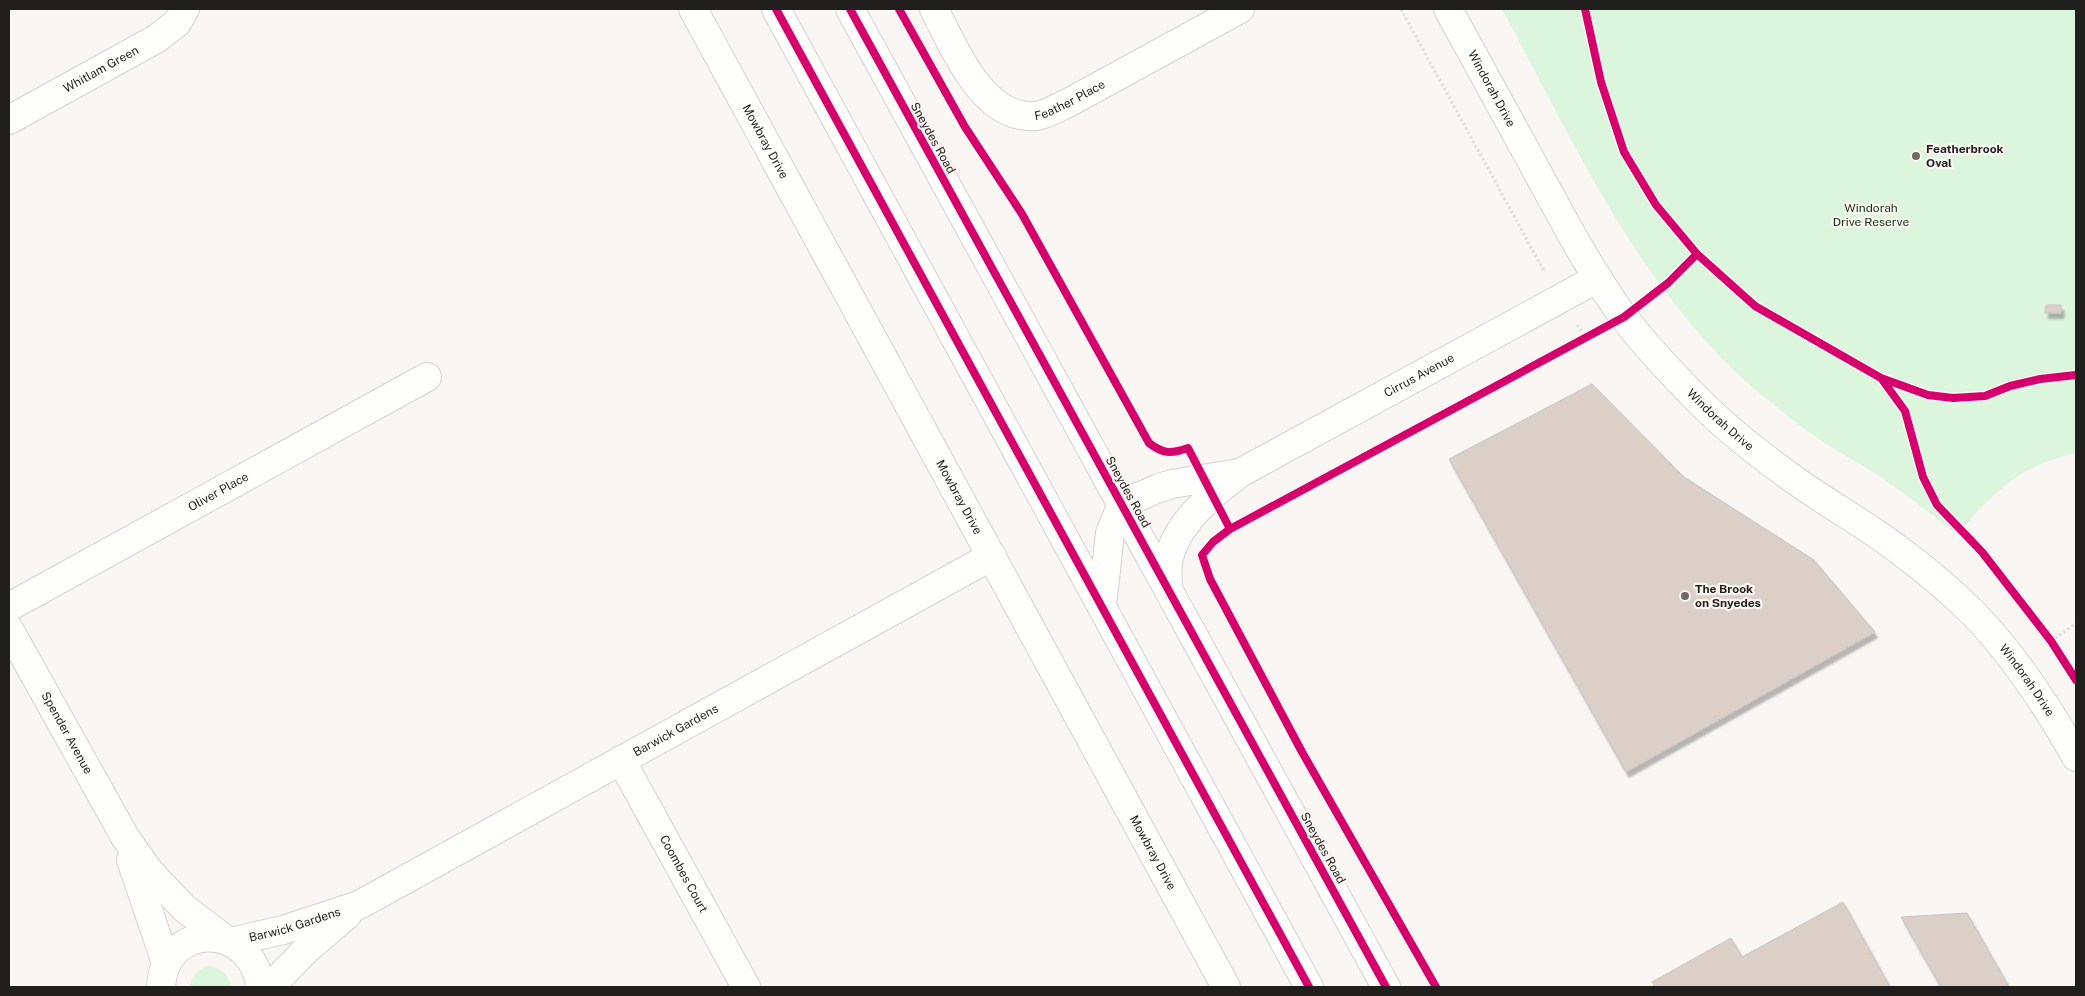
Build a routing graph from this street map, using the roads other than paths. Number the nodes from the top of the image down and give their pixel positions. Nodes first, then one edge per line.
1 (185, 9) edge
2 (692, 9) edge
3 (776, 9) edge
4 (850, 9) edge
5 (934, 9) edge
6 (1240, 9) edge
7 (1448, 9) edge
8 (9, 120) edge
9 (1598, 278) junction
10 (427, 377) dead end
11 (1240, 473) junction
12 (1122, 504) junction
13 (992, 556) junction
14 (1168, 590) junction
15 (1102, 606) junction
16 (9, 607) edge
17 (9, 629) edge
18 (2076, 757) edge
19 (622, 760) junction
20 (125, 837) junction
21 (359, 905) junction
22 (229, 941) junction
23 (160, 977) edge
24 (260, 987) edge
25 (270, 987) edge
26 (746, 987) edge
27 (1226, 987) edge
28 (1309, 987) edge
29 (1386, 987) edge

1 - 8 street, Whitlam Green
2 - 13 street, Mowbray Drive
3 - 15 street
4 - 12 street, Sneydes Road
5 - 6 street, Feather Place
7 - 9 street, Windorah Drive
9 - 11 street, Cirrus Avenue
9 - 18 street, Windorah Drive
10 - 16 street, Oliver Place
11 - 12 street, Cirrus Avenue
11 - 14 street, Cirrus Avenue
12 - 14 street, Sneydes Road
12 - 15 street
13 - 19 street, Barwick Gardens
13 - 27 street, Mowbray Drive
14 - 29 street, Sneydes Road
15 - 28 street
17 - 20 street, Spender Avenue
19 - 21 street, Barwick Gardens
19 - 26 street, Coombes Court
20 - 22 street, Spender Avenue
20 - 23 street, Spender Avenue
21 - 22 street, Barwick Gardens
21 - 25 street, Barwick Gardens
22 - 23 street, Barwick Gardens
22 - 24 street, Spender Avenue

